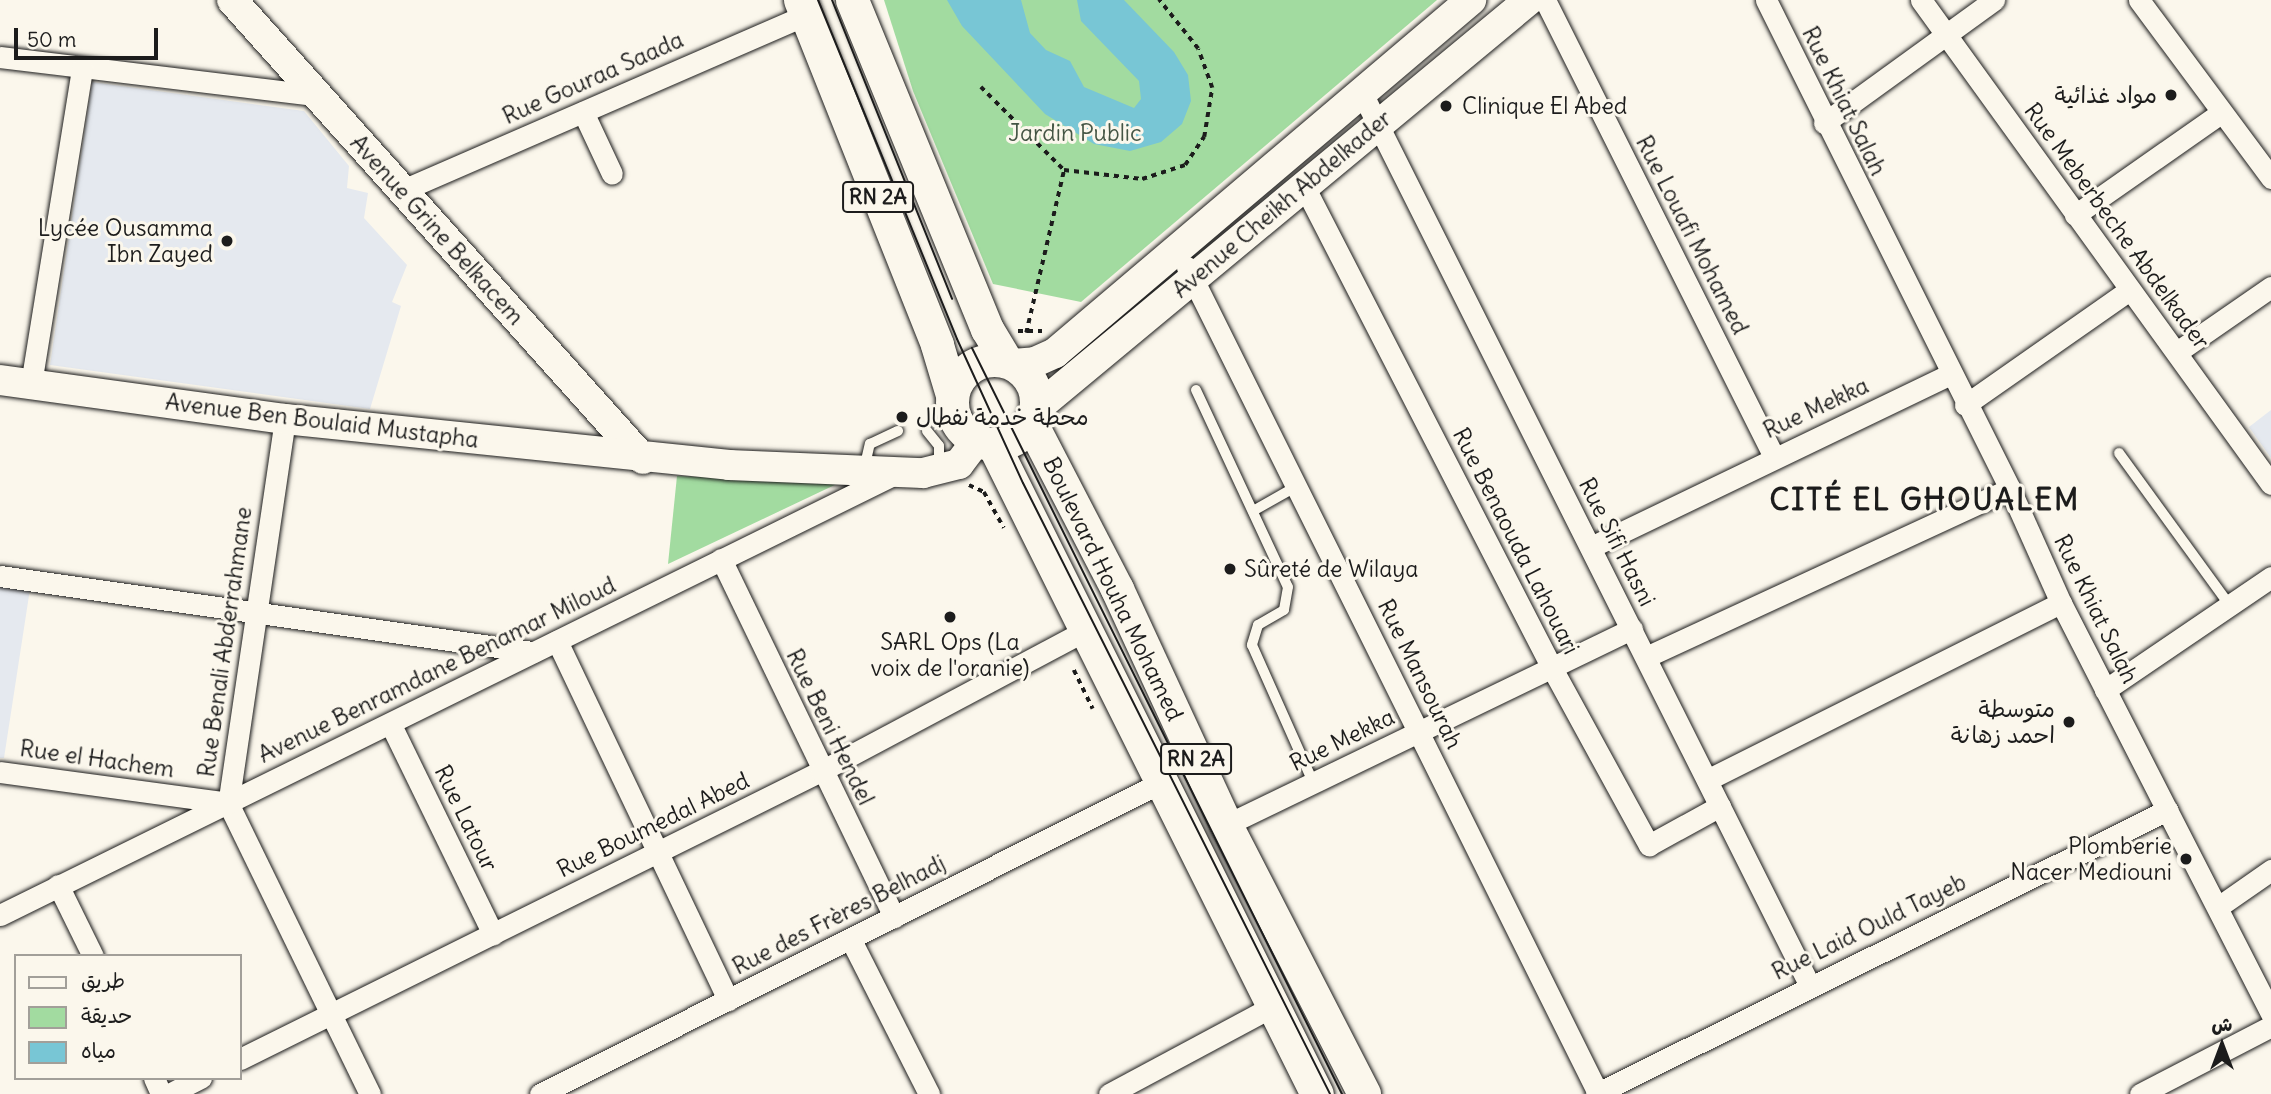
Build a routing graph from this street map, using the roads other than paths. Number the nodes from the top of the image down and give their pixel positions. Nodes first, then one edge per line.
1 (232, 0) edge
2 (852, 0) edge
3 (1471, 0) edge
4 (1529, 0) edge
5 (1545, 0) edge
6 (1766, 0) edge
7 (1921, 0) edge
8 (1994, 0) edge
9 (2139, 0) edge
10 (802, 7) edge
11 (1947, 35) junction
12 (0, 57) edge
13 (82, 68) junction
14 (1362, 93) junction
15 (313, 95) junction
16 (583, 112) junction
17 (2222, 112) junction
18 (1377, 123) junction
19 (1824, 123) junction
20 (612, 174) dead end
21 (2271, 178) edge
22 (1304, 186) junction
23 (403, 190) junction
24 (2075, 215) junction
25 (1177, 249) junction
26 (1194, 279) junction
27 (2271, 287) edge
28 (2129, 290) junction
29 (2177, 352) junction
30 (1010, 362) junction
31 (1951, 374) junction
32 (0, 380) edge
33 (31, 384) junction
34 (1195, 390) dead end
35 (952, 395) junction
36 (1965, 405) junction
37 (1034, 416) junction
38 (285, 419) junction
39 (898, 431) dead end
40 (927, 431) dead end
41 (985, 442) junction
42 (2119, 453) dead end
43 (1774, 457) junction
44 (643, 459) junction
45 (864, 472) junction
46 (897, 473) junction
47 (950, 477) junction
48 (2271, 484) edge
49 (1297, 486) junction
50 (2010, 489) junction
51 (1252, 511) junction
52 (1591, 547) junction
53 (721, 559) junction
54 (0, 576) edge
55 (2271, 577) edge
56 (2061, 603) junction
57 (2231, 607) junction
58 (256, 610) junction
59 (1632, 629) junction
60 (1074, 637) junction
61 (557, 641) junction
62 (534, 652) junction
63 (1646, 657) junction
64 (1553, 670) junction
65 (2105, 690) junction
66 (391, 725) junction
67 (1419, 732) junction
68 (821, 771) junction
69 (0, 772) edge
70 (1707, 780) junction
71 (1160, 783) junction
72 (1314, 784) junction
73 (228, 803) junction
74 (1720, 806) junction
75 (2167, 810) junction
76 (1226, 825) junction
77 (656, 853) junction
78 (2271, 870) edge
79 (58, 885) junction
80 (2218, 907) junction
81 (0, 915) edge
82 (894, 917) junction
83 (493, 934) junction
84 (851, 940) junction
85 (92, 954) edge
86 (1809, 984) junction
87 (728, 1000) junction
88 (1273, 1006) junction
89 (2271, 1013) edge
90 (331, 1014) junction
91 (2271, 1026) edge
92 (242, 1058) edge
93 (197, 1080) edge
94 (563, 1089) edge
95 (1597, 1093) edge
96 (169, 1094) edge
97 (370, 1094) edge
98 (540, 1094) edge
99 (929, 1094) edge
100 (1108, 1094) edge
101 (1317, 1094) edge
102 (1364, 1094) edge
103 (2140, 1094) edge

1 - 15 main road, Avenue Grine Belkacem
2 - 30 main road, RN 2A
3 - 14 main road, Avenue Cheikh Abdelkader
4 - 18 main road, Avenue Cheikh Abdelkader
5 - 43 street, Rue Louafi Mohamed
6 - 19 street, Rue Khiat Salah
7 - 11 street, Rue Meberbeche Abdelkader
8 - 11 street
9 - 17 street
10 - 16 street, Rue Gouraa Saada
10 - 35 main road, RN 2A
11 - 19 street
11 - 24 street, Rue Meberbeche Abdelkader
12 - 13 street
13 - 15 street
13 - 33 street
14 - 18 street, Rue Sifi Hasni
14 - 25 main road, Avenue Cheikh Abdelkader
15 - 23 main road, Avenue Grine Belkacem
16 - 20 street
16 - 23 street, Rue Gouraa Saada
17 - 21 street
17 - 24 street
18 - 22 main road, Avenue Cheikh Abdelkader
18 - 52 street, Rue Sifi Hasni
19 - 31 street, Rue Khiat Salah
22 - 26 main road, Avenue Cheikh Abdelkader
22 - 64 street, Rue Benaouda Lahouari
23 - 44 main road, Avenue Grine Belkacem
24 - 28 street, Rue Meberbeche Abdelkader
25 - 26 street, Rue Mansourah
25 - 30 main road, Avenue Cheikh Abdelkader
26 - 37 main road, Avenue Cheikh Abdelkader
26 - 49 street, Rue Mansourah
27 - 29 street
28 - 29 street, Rue Meberbeche Abdelkader
28 - 36 street
29 - 48 street, Rue Meberbeche Abdelkader
30 - 35 main road
30 - 37 main road
31 - 36 street, Rue Khiat Salah
31 - 43 street, Rue Mekka
32 - 33 main road, Avenue Ben Boulaid Mustapha
33 - 38 main road, Avenue Ben Boulaid Mustapha
34 - 51 lane
35 - 41 main road
36 - 50 street, Rue Khiat Salah
37 - 41 main road
37 - 76 main road, Boulevard Houha Mohamed / RN 2A
38 - 44 main road, Avenue Ben Boulaid Mustapha
38 - 58 street, Rue Benali Abderrahmane
39 - 45 lane
40 - 47 lane
41 - 47 main road
41 - 60 main road, Boulevard Houha Mohamed / RN 2A
42 - 57 lane
43 - 52 street, Rue Mekka
44 - 45 main road, Avenue Ben Boulaid Mustapha
45 - 46 main road, Avenue Ben Boulaid Mustapha
46 - 47 main road, Avenue Ben Boulaid Mustapha
46 - 53 street, Avenue Benramdane Benamar Miloud
49 - 51 lane
49 - 67 street, Rue Mansourah
50 - 56 street, Rue Khiat Salah
50 - 63 street
51 - 72 lane
52 - 59 street, Rue Sifi Hasni
53 - 61 street, Avenue Benramdane Benamar Miloud
53 - 68 street, Rue Beni Hendel
54 - 58 street
55 - 57 street
56 - 65 street, Rue Khiat Salah
56 - 70 street
57 - 65 street
58 - 62 street
58 - 73 street, Rue Benali Abderrahmane
59 - 63 street, Rue Sifi Hasni
59 - 64 street, Rue Mekka
60 - 68 street, Rue Boumedal Abed
60 - 71 main road, Boulevard Houha Mohamed / RN 2A
61 - 62 street, Avenue Benramdane Benamar Miloud
61 - 77 street
62 - 66 street, Avenue Benramdane Benamar Miloud
63 - 70 street, Rue Sifi Hasni
64 - 67 street, Rue Mekka
64 - 74 street, Rue Benaouda Lahouari
65 - 75 street, Rue Khiat Salah
66 - 73 street, Avenue Benramdane Benamar Miloud
66 - 83 street, Rue Latour
67 - 72 street, Rue Mekka
67 - 95 street, Rue Mansourah
68 - 77 street, Rue Boumedal Abed
68 - 82 street, Rue Beni Hendel
69 - 73 street, Rue el Hachem
70 - 74 street, Rue Sifi Hasni
71 - 82 street, Rue des Frères Belhadj
71 - 88 main road, Boulevard Houha Mohamed / RN 2A
72 - 76 street, Rue Mekka
73 - 79 street, Avenue Benramdane Benamar Miloud
73 - 90 street, Rue Benali Abderrahmane
74 - 86 street, Rue Sifi Hasni
75 - 80 street, Rue Khiat Salah
75 - 86 street, Rue Laid Ould Tayeb
76 - 102 main road, Boulevard Houha Mohamed / RN 2A
77 - 83 street, Rue Boumedal Abed
77 - 87 street
78 - 80 street
79 - 81 street, Avenue Benramdane Benamar Miloud
79 - 85 street
80 - 89 street, Rue Khiat Salah
82 - 84 street, Rue des Frères Belhadj
83 - 90 street, Rue Boumedal Abed
84 - 87 street, Rue des Frères Belhadj
84 - 99 street
86 - 95 street, Rue Laid Ould Tayeb
87 - 94 street, Rue des Frères Belhadj
88 - 100 street
88 - 101 main road, Boulevard Houha Mohamed / RN 2A
90 - 92 street, Rue Boumedal Abed
90 - 97 street, Rue Benali Abderrahmane
91 - 103 street
93 - 96 street
94 - 98 street, Rue des Frères Belhadj

